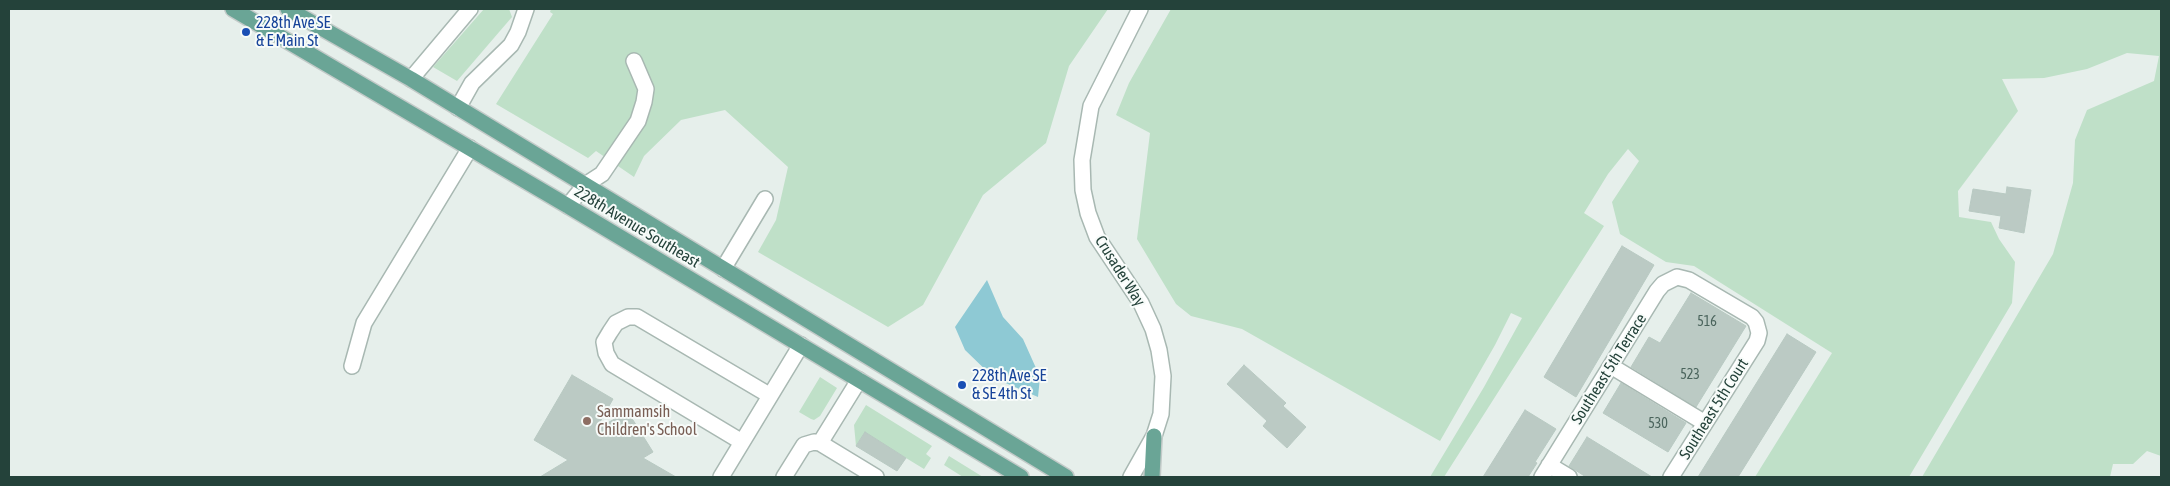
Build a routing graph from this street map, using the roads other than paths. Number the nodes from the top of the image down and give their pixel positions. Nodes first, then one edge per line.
1 (234, 9) edge
2 (288, 9) edge
3 (470, 9) edge
4 (526, 9) edge
5 (1140, 9) edge
6 (634, 61) dead end
7 (411, 79) junction
8 (458, 108) junction
9 (470, 148) junction
10 (585, 185) junction
11 (765, 199) dead end
12 (568, 206) junction
13 (723, 269) junction
14 (1689, 280) joint
15 (801, 345) junction
16 (352, 366) dead end
17 (1611, 366) junction
18 (859, 380) junction
19 (769, 395) junction
20 (1705, 423) junction
21 (1154, 436) junction
22 (742, 442) junction
23 (820, 443) junction
24 (1545, 471) edge
25 (721, 477) edge
26 (784, 477) edge
27 (876, 477) edge
28 (1021, 477) edge
29 (1066, 477) edge
30 (1131, 477) edge
31 (1152, 477) edge
32 (1568, 477) edge
33 (1671, 477) edge

1 - 9 main road, 228th Avenue Southeast
2 - 7 main road, 228th Avenue Southeast
3 - 7 street
4 - 8 street
5 - 21 street, Crusader Way
6 - 10 street
7 - 8 main road, 228th Avenue Southeast
8 - 10 main road, 228th Avenue Southeast
9 - 12 main road, 228th Avenue Southeast
9 - 16 street
10 - 12 street
10 - 13 main road, 228th Avenue Southeast
11 - 13 street
12 - 15 main road, 228th Avenue Southeast
13 - 29 main road, 228th Avenue Southeast
14 - 17 street, Southeast 5th Terrace
14 - 20 street, Southeast 5th Court
15 - 18 main road, 228th Avenue Southeast
15 - 19 street
17 - 20 street
17 - 24 street, Southeast 5th Terrace
18 - 23 street
18 - 28 main road, 228th Avenue Southeast
19 - 22 street
19 - 22 street
20 - 33 street, Southeast 5th Court
21 - 30 street, Crusader Way
21 - 31 main road
22 - 25 street
23 - 26 street
23 - 27 street
24 - 32 street

